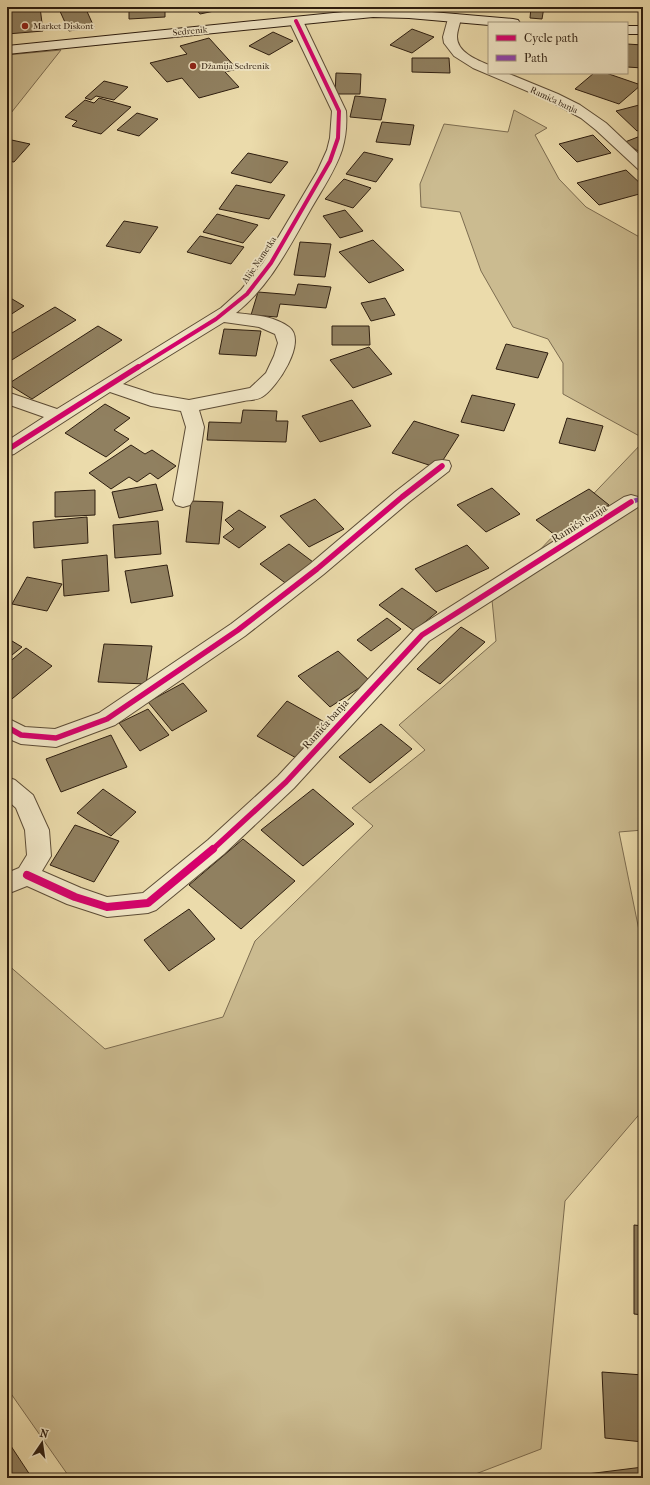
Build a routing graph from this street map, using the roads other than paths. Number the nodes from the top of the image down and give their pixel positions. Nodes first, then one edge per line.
1 (374, 10) edge
2 (454, 18) junction
3 (296, 21) junction
4 (501, 22) edge
5 (628, 30) edge
6 (643, 30) edge
7 (7, 50) edge
8 (488, 70) edge
9 (497, 74) edge
10 (643, 166) edge
11 (221, 316) junction
12 (108, 385) junction
13 (7, 398) edge
14 (189, 406) junction
15 (57, 415) junction
16 (7, 450) edge
17 (442, 466) dead end
18 (183, 500) dead end
19 (631, 502) dead end
20 (7, 727) edge
21 (7, 786) edge
22 (17, 879) edge

1 - 2 street, Sedrenik
1 - 3 street, Sedrenik
2 - 4 street, Sedrenik
2 - 8 street
3 - 7 street, Sedrenik
3 - 11 street, Alije Nametka
5 - 6 street
9 - 10 street, Ramića banja
11 - 12 street, Alije Nametka
11 - 14 street
12 - 14 street
12 - 15 street, Alije Nametka
13 - 15 street
14 - 18 street
15 - 16 street, Alije Nametka
17 - 20 street
19 - 22 street, Ramića banja
21 - 22 street

